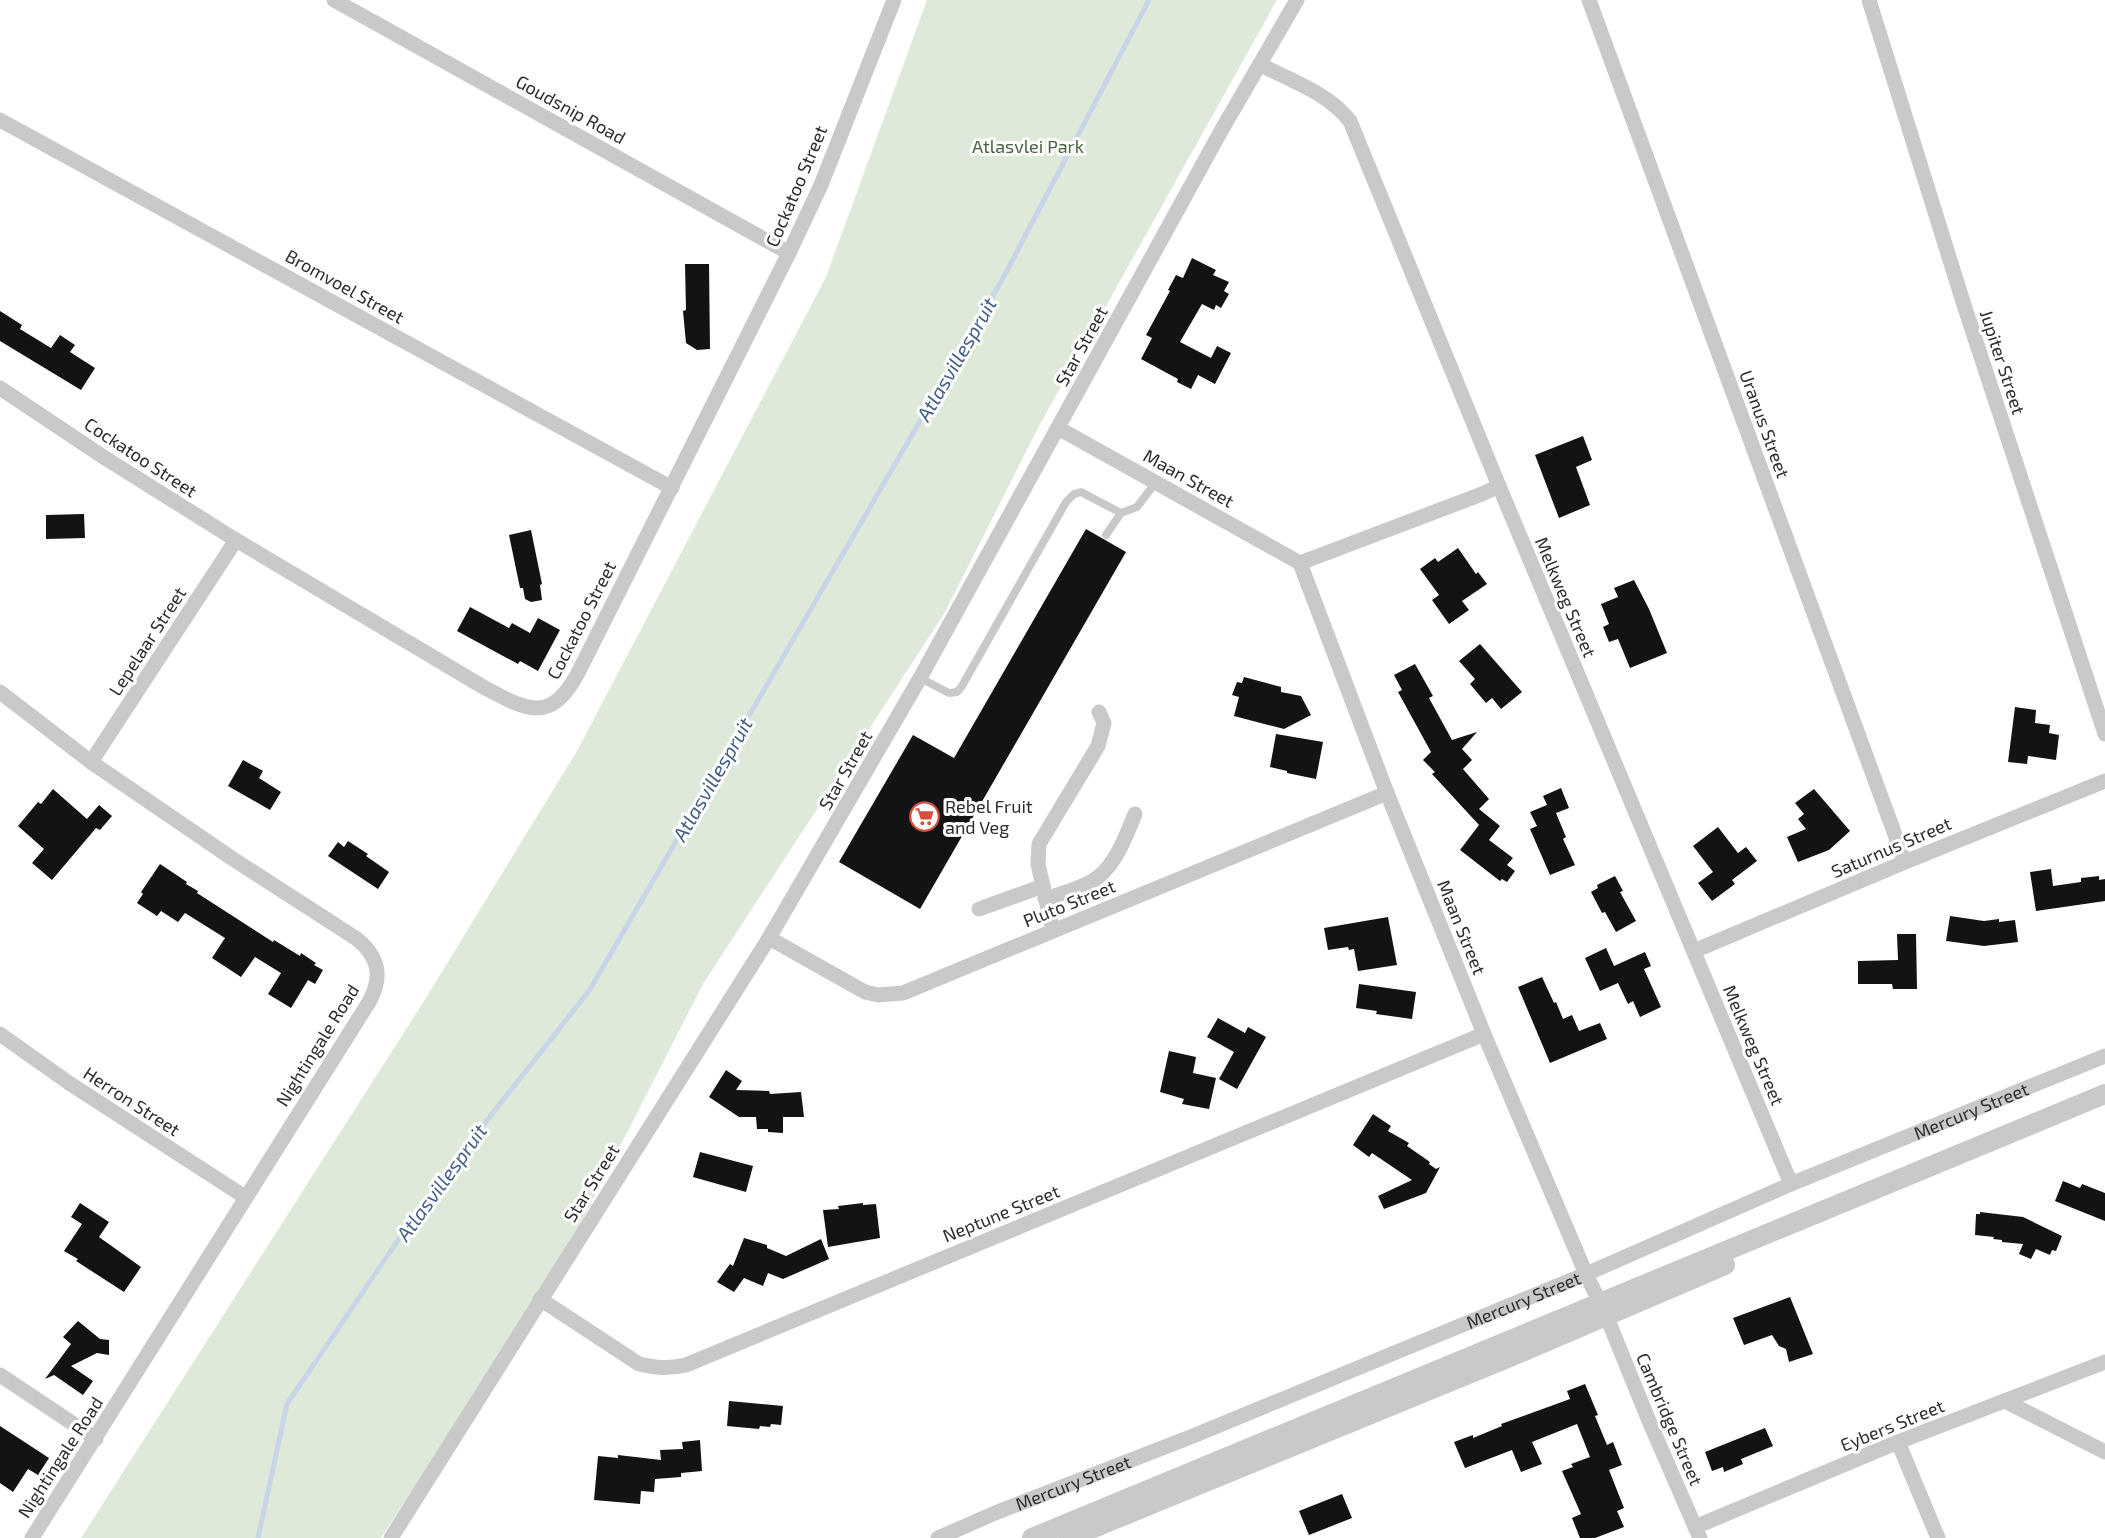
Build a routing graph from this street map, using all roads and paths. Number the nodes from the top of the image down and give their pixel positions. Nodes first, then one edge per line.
1 (334, 0) edge
2 (894, 0) edge
3 (1297, 0) edge
4 (1589, 0) edge
5 (1869, 0) edge
6 (1261, 65) junction
7 (0, 120) edge
8 (789, 253) junction
9 (0, 388) edge
10 (1058, 428) junction
11 (1156, 482) junction
12 (1499, 486) junction
13 (672, 488) junction
14 (1121, 513) junction
15 (1106, 535) dead end
16 (236, 540) junction
17 (1300, 563) junction
18 (920, 678) junction
19 (0, 692) edge
20 (1099, 712) dead end
21 (2105, 734) edge
22 (91, 762) junction
23 (2105, 781) edge
24 (1387, 793) junction
25 (1135, 814) dead end
26 (1905, 862) junction
27 (1044, 893) junction
28 (979, 909) dead end
29 (1053, 930) junction
30 (769, 939) junction
31 (1694, 951) junction
32 (0, 1034) edge
33 (1484, 1034) junction
34 (2105, 1056) edge
35 (2105, 1094) edge
36 (2105, 1106) edge
37 (1791, 1184) junction
38 (245, 1197) junction
39 (1586, 1274) junction
40 (540, 1299) junction
41 (1603, 1308) junction
42 (2105, 1362) edge
43 (0, 1375) edge
44 (2005, 1401) junction
45 (96, 1439) junction
46 (1898, 1442) junction
47 (2105, 1452) edge
48 (1698, 1533) edge
49 (32, 1538) edge
50 (391, 1538) edge
51 (938, 1538) edge
52 (1032, 1538) edge
53 (1068, 1538) edge
54 (1938, 1538) edge

1 - 8 street, Goudsnip Road
2 - 8 street, Cockatoo Street
3 - 6 street, Star Street
4 - 26 street, Uranus Street
5 - 21 street, Jupiter Street
6 - 10 street, Star Street
6 - 12 street, Melkweg Street
7 - 13 street, Bromvoel Street
8 - 13 street, Cockatoo Street
9 - 16 street, Cockatoo Street
10 - 11 street, Maan Street
10 - 18 street, Star Street
11 - 14 lane
11 - 17 street, Maan Street
12 - 17 street
12 - 31 street, Melkweg Street
13 - 16 street, Cockatoo Street
14 - 15 lane
14 - 18 lane
16 - 22 street, Lepelaar Street
17 - 24 street, Maan Street
18 - 30 street, Star Street
19 - 22 street, Nightingale Road
20 - 27 street
22 - 38 street, Nightingale Road
23 - 26 street, Saturnus Street
24 - 29 street, Pluto Street
24 - 33 street, Maan Street
25 - 27 street
26 - 31 street, Saturnus Street
27 - 28 street
27 - 29 street
29 - 30 street, Pluto Street
30 - 40 street, Star Street
31 - 37 street, Melkweg Street
32 - 38 street, Herron Street
33 - 39 street, Maan Street
33 - 40 street, Neptune Street
34 - 37 street, Mercury Street
35 - 41 street, Mercury Street
36 - 41 street, Mercury Street
37 - 39 street, Mercury Street
38 - 45 street, Nightingale Road
39 - 41 street, Maan Street
39 - 51 street, Mercury Street
40 - 50 street, Star Street
41 - 48 street, Cambridge Street
41 - 52 street, Mercury Street
41 - 53 street, Mercury Street
42 - 44 street, Eybers Street
43 - 45 street
44 - 46 street, Eybers Street
44 - 47 street
45 - 49 street, Nightingale Road
46 - 48 street, Eybers Street
46 - 54 street

